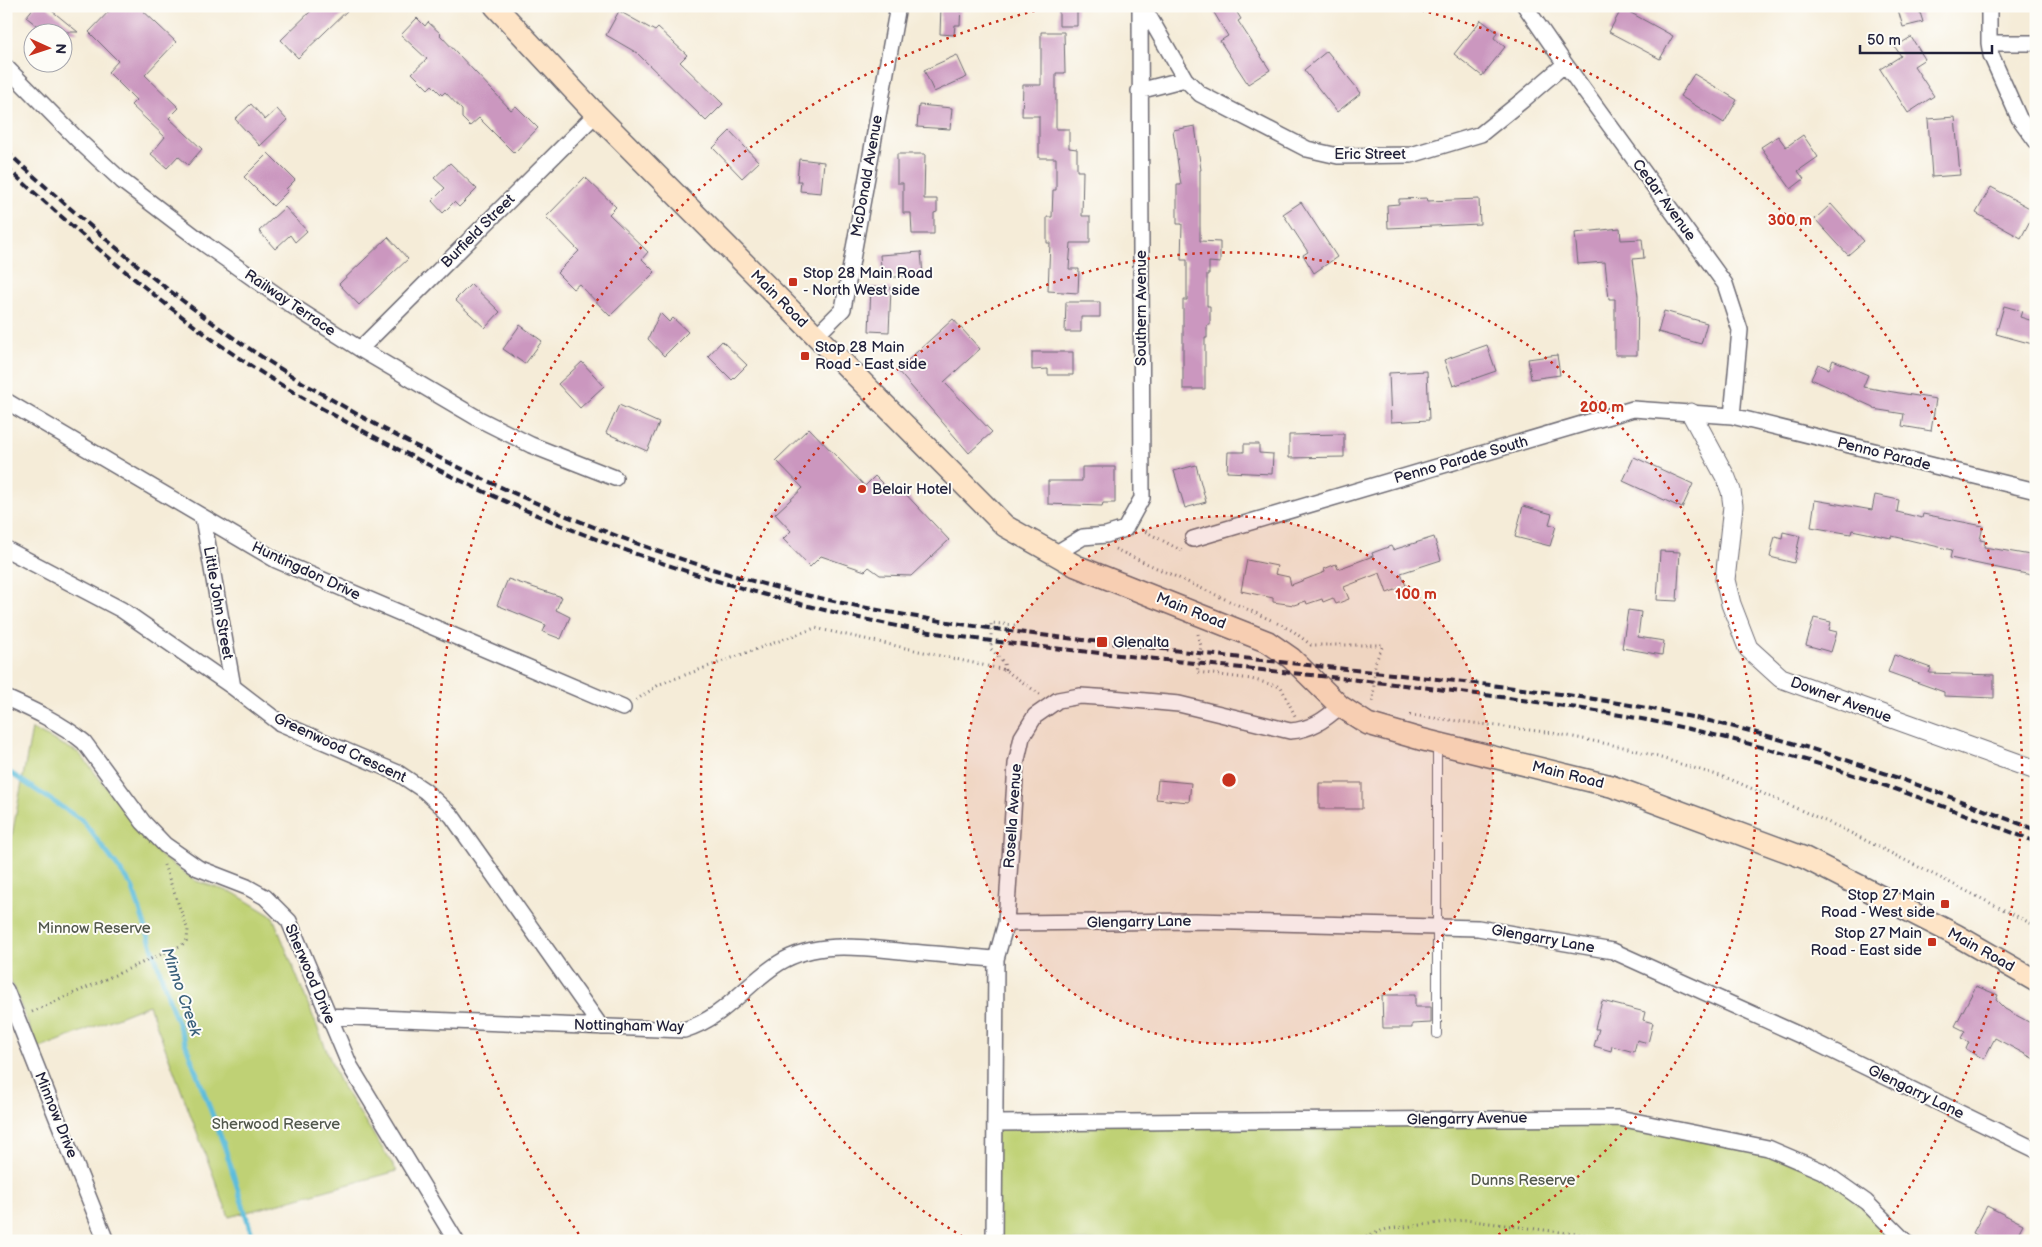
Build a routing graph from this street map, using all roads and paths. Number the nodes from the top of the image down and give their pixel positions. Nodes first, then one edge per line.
1 (495, 6) edge
2 (898, 6) edge
3 (1141, 6) edge
4 (1525, 6) edge
5 (1989, 6) edge
6 (2036, 43) edge
7 (1989, 44) junction
8 (1565, 64) junction
9 (6, 67) edge
10 (1185, 79) junction
11 (1139, 91) junction
12 (596, 114) junction
13 (2036, 141) edge
14 (816, 336) junction
15 (360, 349) junction
16 (6, 401) edge
17 (1691, 413) junction
18 (1732, 416) junction
19 (616, 478) dead end
20 (2036, 491) edge
21 (202, 518) junction
22 (1128, 522) junction
23 (1106, 536) junction
24 (1193, 539) joint
25 (6, 550) edge
26 (1055, 554) junction
27 (1191, 612) junction
28 (1014, 625) dead end
29 (1005, 670) junction
30 (233, 687) junction
31 (6, 698) edge
32 (1053, 703) junction
33 (1340, 706) junction
34 (1380, 706) dead end
35 (622, 708) joint
36 (1406, 714) dead end
37 (1303, 730) junction
38 (1437, 743) junction
39 (2036, 770) edge
40 (165, 845) junction
41 (1006, 923) junction
42 (2036, 926) edge
43 (1437, 927) junction
44 (996, 960) junction
45 (2036, 981) edge
46 (6, 990) edge
47 (327, 1016) junction
48 (18, 1018) junction
49 (600, 1027) junction
50 (1437, 1034) dead end
51 (995, 1123) junction
52 (2036, 1150) edge
53 (994, 1240) edge
54 (106, 1241) edge
55 (456, 1241) edge
56 (1040, 1241) edge
57 (1352, 1241) edge
58 (1632, 1241) edge
59 (1905, 1241) edge

1 - 12 main road, Main Road
2 - 14 street, McDonald Avenue
3 - 10 street, Southern Avenue
3 - 11 street, Southern Avenue
4 - 8 street, Cedar Avenue
5 - 7 street
6 - 7 street
7 - 13 street
8 - 10 street, Eric Street
8 - 18 street, Cedar Avenue
9 - 15 street, Railway Terrace
10 - 11 street
11 - 22 street, Southern Avenue
12 - 14 main road, Main Road
12 - 15 street, Burfield Street
14 - 26 main road, Main Road
15 - 19 street, Railway Terrace
16 - 21 street, Huntingdon Drive
17 - 18 street, Penno Parade South
17 - 24 street, Penno Parade South
17 - 39 street, Downer Avenue
18 - 20 street, Penno Parade
21 - 30 street, Little John Street
21 - 35 street, Huntingdon Drive
22 - 23 street, Southern Avenue
22 - 24 path
23 - 26 street, Southern Avenue
23 - 34 path
25 - 30 street, Greenwood Crescent
26 - 27 main road, Main Road
27 - 33 main road, Main Road
27 - 37 path
28 - 29 path
29 - 32 path
29 - 35 path
30 - 49 street, Greenwood Crescent
31 - 40 street, Sherwood Drive
32 - 37 street, Rosella Avenue
32 - 41 street, Rosella Avenue
33 - 37 street, Rosella Avenue
33 - 38 main road, Main Road
36 - 42 path
38 - 43 lane
38 - 45 main road, Main Road
40 - 47 street, Sherwood Drive
40 - 48 path
41 - 43 street, Glengarry Lane
41 - 44 street, Rosella Avenue
43 - 50 lane
43 - 52 street, Glengarry Lane
44 - 49 street, Nottingham Way
44 - 51 street, Rosella Avenue
46 - 48 street, Minnow Drive
47 - 49 street, Nottingham Way
47 - 55 street, Sherwood Drive
48 - 54 street, Minnow Drive
51 - 53 street, Rosella Avenue
51 - 59 street, Glengarry Avenue
53 - 56 path
57 - 58 path

